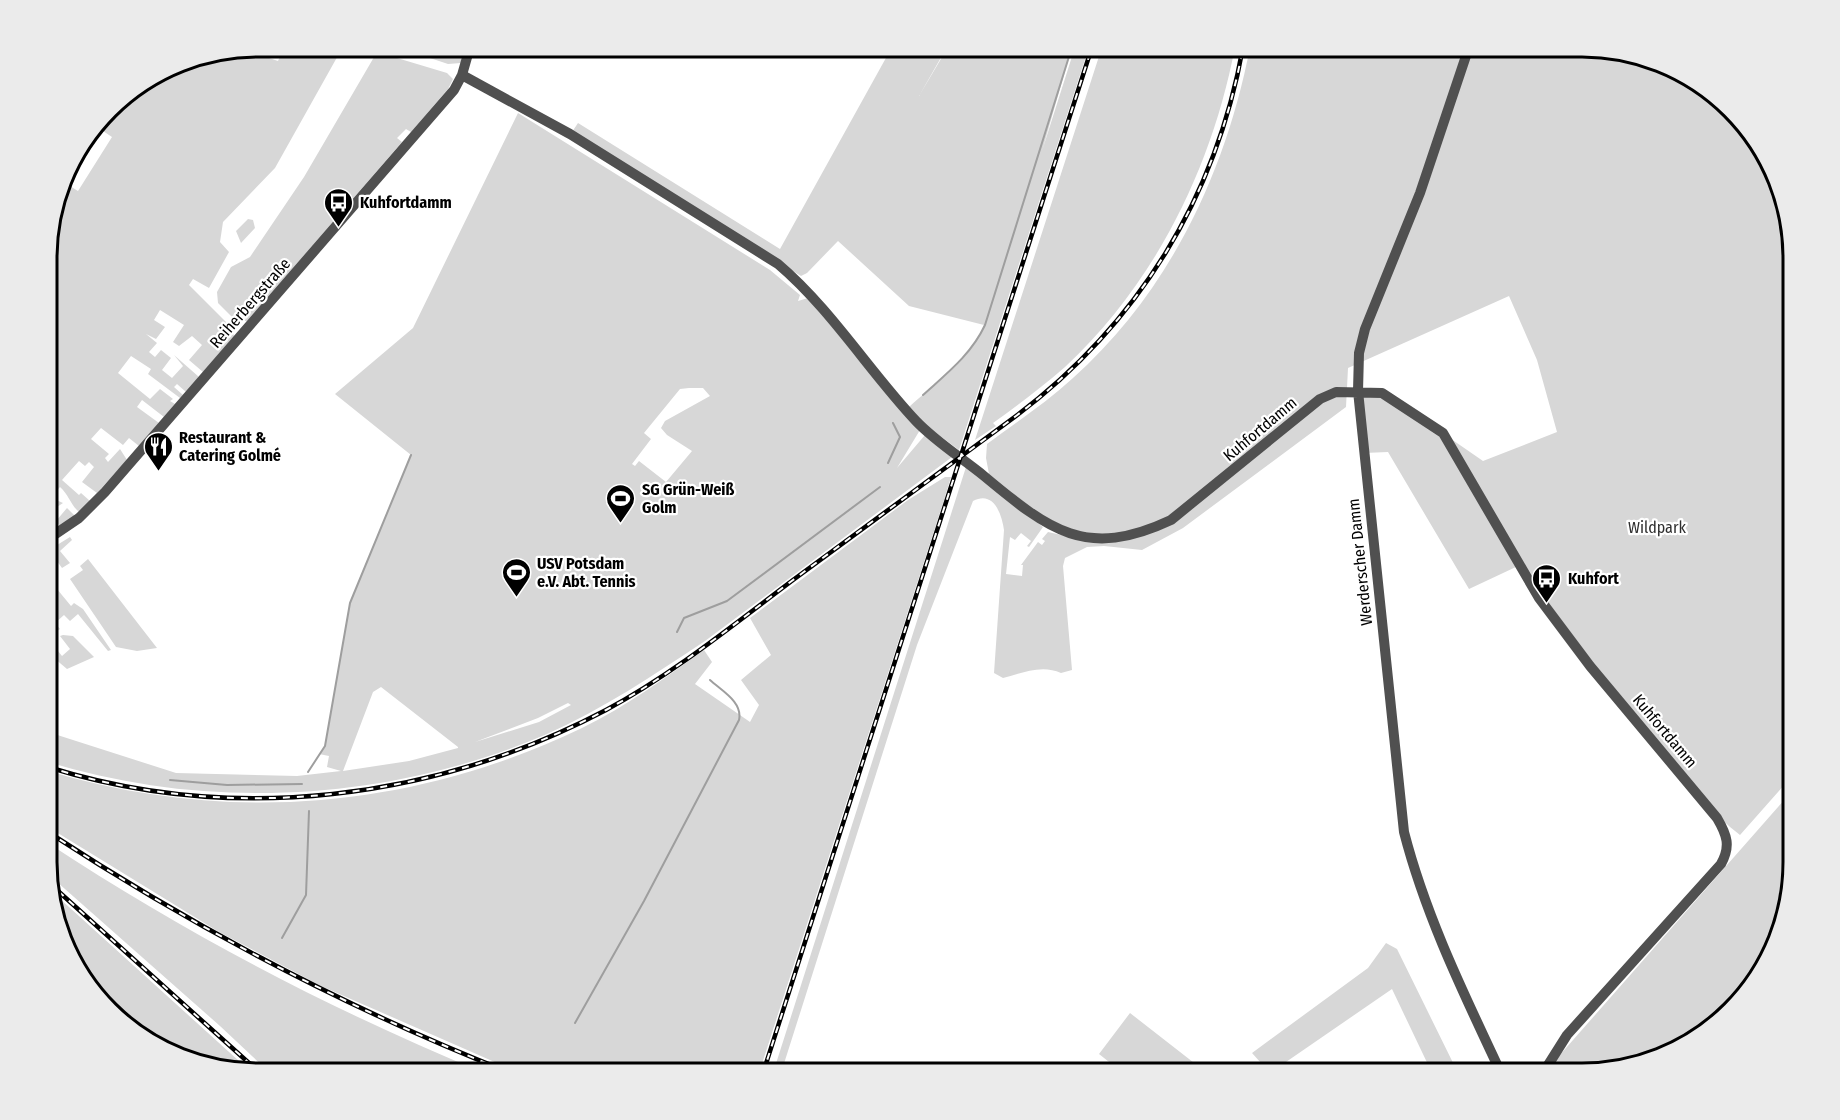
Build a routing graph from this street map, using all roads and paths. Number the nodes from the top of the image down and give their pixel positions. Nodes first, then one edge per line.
1 (467, 57) edge
2 (1464, 57) edge
3 (462, 75) junction
4 (1358, 391) junction
5 (57, 533) edge
6 (1496, 1063) edge
7 (1550, 1063) edge

1 - 3 street, Reiherbergstraße
2 - 4 street, Werderscher Damm
3 - 4 street, Kuhfortdamm
3 - 5 street, Reiherbergstraße
4 - 6 street, Werderscher Damm
4 - 7 street, Kuhfortdamm

